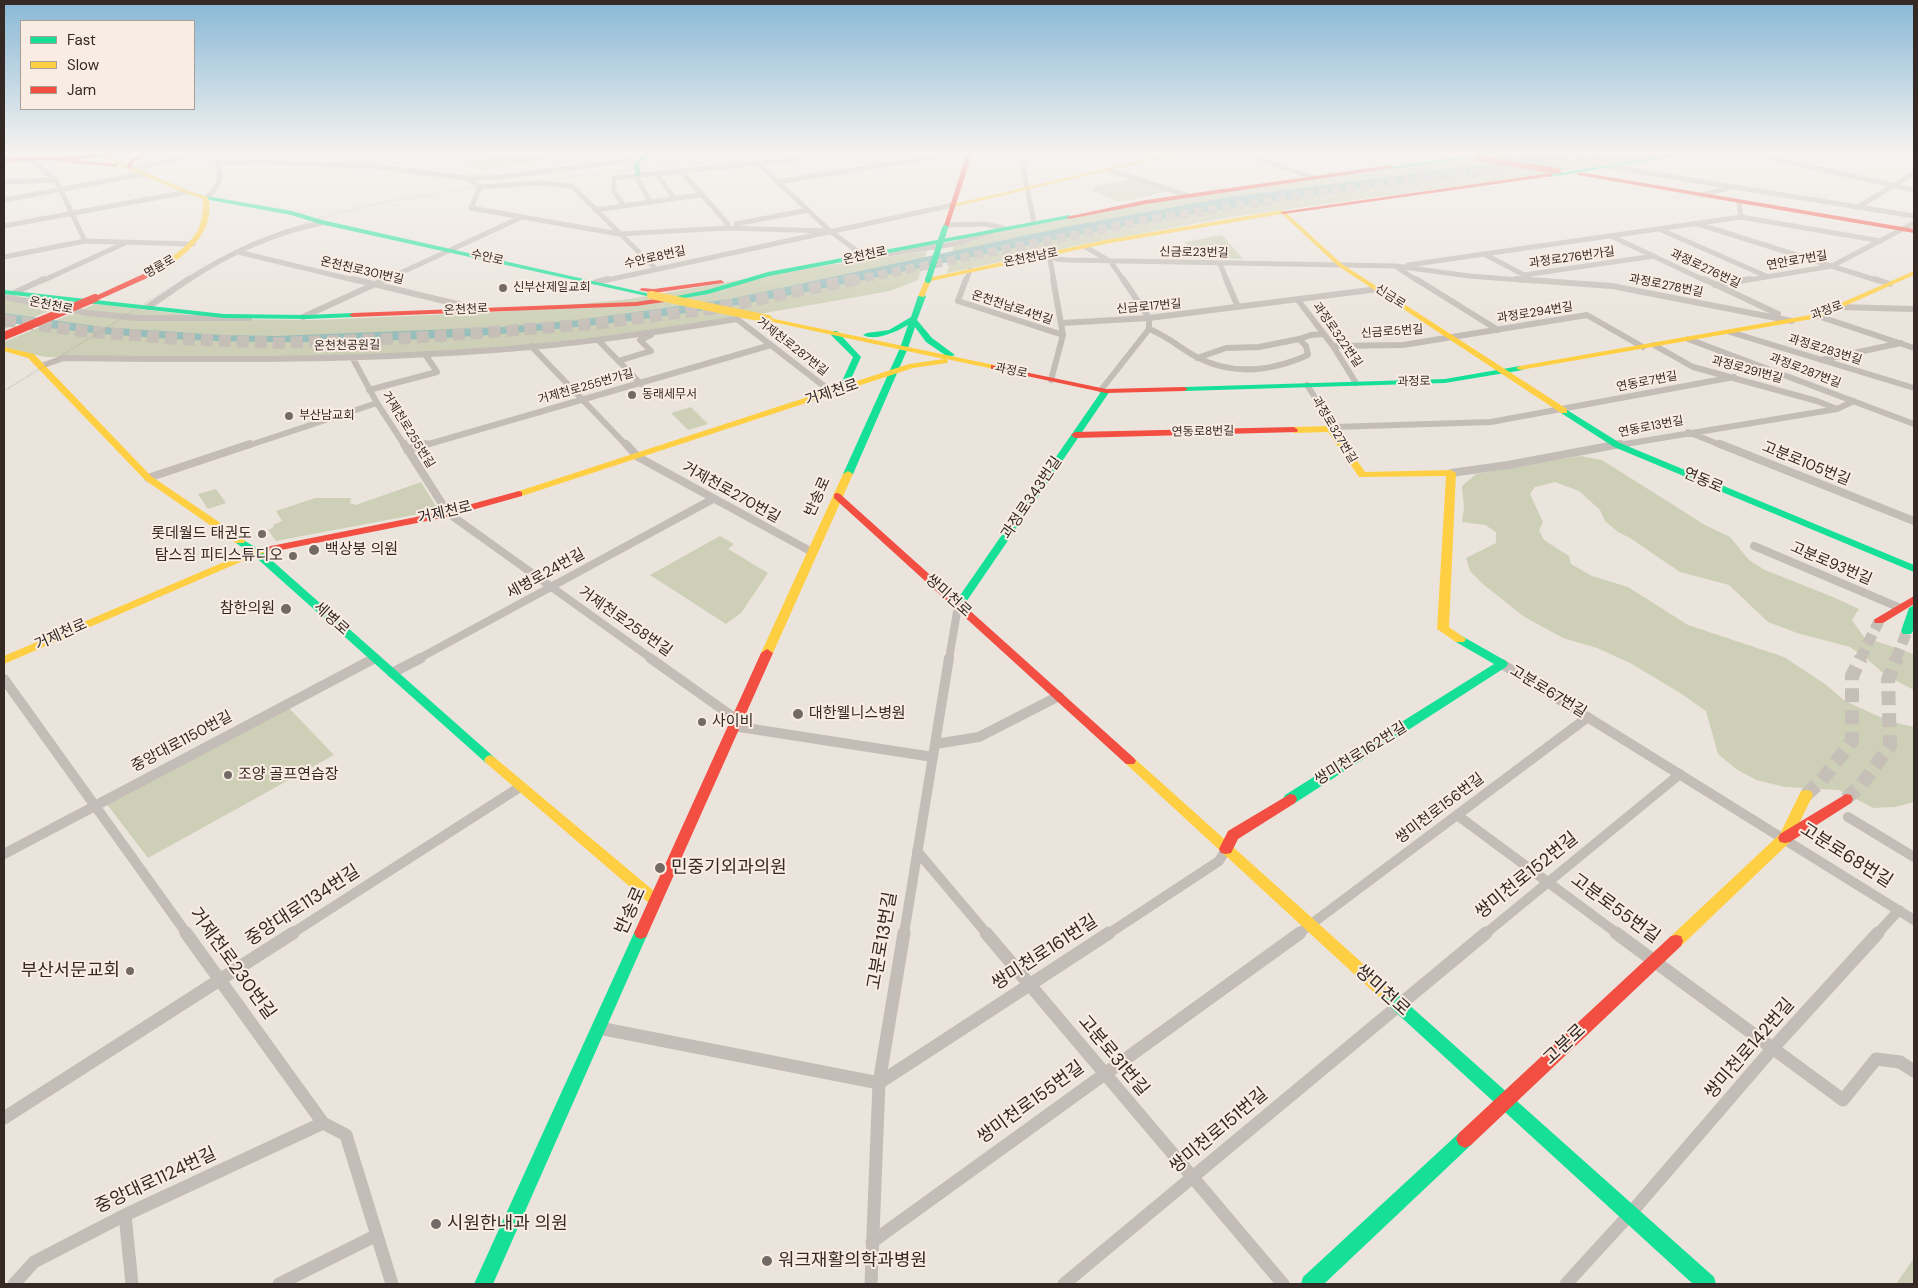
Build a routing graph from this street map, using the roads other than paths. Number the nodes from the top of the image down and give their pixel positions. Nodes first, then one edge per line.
1 (77, 212) edge
2 (206, 212) edge
3 (282, 212) edge
4 (494, 212) edge
5 (598, 212) edge
6 (715, 212) edge
7 (797, 212) edge
8 (810, 212) edge
9 (919, 212) edge
10 (950, 212) edge
11 (1032, 212) edge
12 (1093, 212) edge
13 (1283, 212) joint
14 (1740, 212) edge
15 (1806, 212) edge
16 (1890, 212) edge
17 (72, 213) junction
18 (1914, 216) edge
19 (522, 217) junction
20 (1741, 217) junction
21 (322, 222) junction
22 (1034, 223) junction
23 (1695, 224) junction
24 (4, 226) edge
25 (727, 226) junction
26 (945, 226) junction
27 (1003, 228) junction
28 (1911, 228) edge
29 (1658, 229) junction
30 (830, 231) junction
31 (619, 234) junction
32 (1610, 236) junction
33 (85, 241) junction
34 (1881, 241) junction
35 (128, 242) junction
36 (193, 244) junction
37 (1086, 247) junction
38 (449, 249) junction
39 (238, 252) junction
40 (1049, 254) junction
41 (1484, 254) junction
42 (864, 256) junction
43 (1654, 256) junction
44 (4, 257) edge
45 (837, 262) junction
46 (1111, 262) junction
47 (1220, 264) junction
48 (1340, 265) junction
49 (1396, 266) junction
50 (1832, 266) junction
51 (655, 268) junction
52 (970, 270) junction
53 (1914, 273) edge
54 (768, 274) junction
55 (1524, 275) junction
56 (1766, 276) junction
57 (928, 280) junction
58 (1535, 281) junction
59 (596, 282) junction
60 (374, 284) junction
61 (1890, 284) junction
62 (1715, 285) junction
63 (1378, 289) junction
64 (634, 291) junction
65 (7, 294) edge
66 (1298, 300) junction
67 (537, 306) junction
68 (148, 307) junction
69 (1238, 307) junction
70 (1838, 307) junction
71 (482, 310) junction
72 (1914, 310) edge
73 (1818, 316) junction
74 (249, 318) junction
75 (303, 318) junction
76 (1149, 318) junction
77 (737, 319) joint
78 (913, 320) junction
79 (1792, 321) junction
80 (1062, 323) junction
81 (1149, 329) junction
82 (1498, 330) junction
83 (653, 332) junction
84 (1730, 332) junction
85 (834, 333) junction
86 (1063, 334) junction
87 (1324, 334) junction
88 (4, 336) edge
89 (1453, 337) junction
90 (1299, 339) junction
91 (1688, 339) junction
92 (598, 340) junction
93 (1901, 343) junction
94 (771, 345) junction
95 (531, 346) junction
96 (1333, 346) junction
97 (1648, 346) junction
98 (904, 348) junction
99 (1914, 348) edge
100 (4, 349) edge
101 (425, 354) junction
102 (352, 357) junction
103 (1197, 358) junction
104 (959, 359) junction
105 (1819, 360) junction
106 (618, 361) junction
107 (41, 366) junction
108 (1504, 371) junction
109 (892, 374) junction
110 (1734, 377) junction
111 (1051, 380) junction
112 (1356, 383) junction
113 (641, 384) junction
114 (1307, 385) junction
115 (1912, 386) edge
116 (369, 390) junction
117 (1104, 390) junction
118 (837, 392) junction
119 (583, 400) junction
120 (1854, 401) junction
121 (377, 403) junction
122 (1563, 409) junction
123 (1837, 409) junction
124 (1914, 424) edge
125 (1333, 428) junction
126 (1688, 432) junction
127 (1075, 435) junction
128 (1618, 445) junction
129 (408, 450) junction
130 (638, 457) junction
131 (1451, 472) junction
132 (148, 478) junction
133 (837, 496) junction
134 (713, 499) junction
135 (448, 514) junction
136 (1914, 521) edge
137 (1754, 546) dead end
138 (256, 552) junction
139 (812, 552) junction
140 (1914, 569) edge
141 (551, 587) junction
142 (1914, 599) edge
143 (958, 606) junction
144 (1898, 608) junction
145 (1914, 608) edge
146 (1879, 621) tunnel mouth
147 (1907, 631) tunnel mouth
148 (375, 658) junction
149 (4, 660) edge
150 (1502, 664) junction
151 (392, 673) junction
152 (4, 679) edge
153 (1059, 696) junction
154 (1588, 717) junction
155 (735, 723) junction
156 (935, 744) junction
157 (933, 757) junction
158 (1680, 774) junction
159 (520, 787) junction
160 (1806, 795) tunnel mouth
161 (1846, 799) tunnel mouth
162 (95, 806) junction
163 (1457, 815) junction
164 (1848, 817) dead end
165 (1785, 838) junction
166 (1226, 849) junction
167 (917, 851) junction
168 (4, 854) edge
169 (1914, 856) edge
170 (1547, 882) junction
171 (655, 900) junction
172 (1899, 910) junction
173 (1914, 920) edge
174 (1310, 925) junction
175 (1655, 960) junction
176 (220, 980) junction
177 (1029, 985) junction
178 (1398, 1006) junction
179 (599, 1028) junction
180 (1773, 1048) junction
181 (1914, 1071) edge
182 (1105, 1072) junction
183 (878, 1082) junction
184 (1504, 1102) junction
185 (4, 1118) edge
186 (323, 1123) junction
187 (1193, 1178) junction
188 (1630, 1214) junction
189 (125, 1215) junction
190 (377, 1235) junction
191 (872, 1242) junction
192 (14, 1284) edge
193 (132, 1284) edge
194 (279, 1284) edge
195 (392, 1284) edge
196 (483, 1284) edge
197 (871, 1284) edge
198 (1064, 1284) edge
199 (1283, 1284) edge
200 (1310, 1284) edge
201 (1566, 1284) edge
202 (1707, 1284) edge

1 - 17 street
2 - 36 main road, 명륜로
3 - 21 main road, 수안로
4 - 19 street
5 - 31 street
6 - 25 street
7 - 25 street
8 - 30 street
9 - 30 street, 수안로8번길
10 - 26 main road
11 - 22 street
12 - 22 main road, 온천천로
13 - 37 main road, 온천천남로
13 - 48 main road, 신금로
14 - 20 street
15 - 28 main road
16 - 18 street
17 - 24 street
17 - 33 street
19 - 31 street
19 - 38 street
20 - 23 street
20 - 34 street
21 - 38 main road, 수안로
21 - 39 street
22 - 27 main road, 온천천로
23 - 29 street
23 - 50 street
25 - 30 street
25 - 31 street
26 - 27 street
26 - 57 main road, 반송로, bridge
27 - 42 main road, 온천천로
27 - 45 street
28 - 34 street, 연안로7번길
29 - 32 street
29 - 56 street
30 - 42 street
30 - 51 street, 수안로8번길
31 - 51 street
32 - 41 street
32 - 43 street, 과정로276번길
33 - 35 street
33 - 44 street
34 - 50 street, 연안로7번길
35 - 36 street
35 - 65 street
36 - 88 main road, 명륜로, bridge
37 - 40 main road, 온천천남로
37 - 46 street
38 - 59 main road, 수안로
38 - 60 street
39 - 60 street, 온천천로301번길
39 - 68 street
40 - 46 street, 신금로23번길
40 - 52 main road, 온천천남로
40 - 80 street
41 - 49 street
41 - 55 street, 과정로278번길
42 - 45 main road, 온천천로
43 - 55 street, 과정로276번가길
43 - 62 street, 과정로276번길
45 - 54 main road, 온천천로
46 - 47 street, 신금로23번길
46 - 76 street
47 - 48 street, 신금로23번길
47 - 69 street
48 - 49 street, 과정로278번길
48 - 63 main road, 신금로
49 - 58 street, 과정로278번길
49 - 82 street
50 - 56 street, 연안로7번길
50 - 61 street
51 - 59 street, 수안로8번길
52 - 57 main road, 온천천남로
52 - 86 street, 온천천남로4번길
53 - 61 main road, 과정로
54 - 64 main road
54 - 67 main road, 온천천로
55 - 58 street, 과정로278번길
56 - 62 street, 연안로7번길
57 - 78 main road, 반송로
58 - 79 street, 과정로278번길
59 - 64 main road, 수안로
60 - 71 street, 온천천로301번길
60 - 75 street
61 - 70 main road, 과정로
62 - 79 street, 과정로276번길
63 - 66 street, 신금로17번길
63 - 89 main road, 신금로
64 - 67 main road
64 - 85 main road, 수안로, bridge
65 - 68 main road, 온천천로
65 - 74 street, 온천천로
66 - 69 street, 신금로17번길
66 - 87 street, 과정로322번길
67 - 71 main road, 온천천로
68 - 74 main road, 온천천로
69 - 76 street, 신금로17번길
70 - 72 street
70 - 73 main road, 과정로
71 - 75 main road, 온천천로
73 - 79 main road, 과정로
73 - 93 street
74 - 75 main road, 온천천로
76 - 80 street, 신금로17번길
76 - 81 street
77 - 83 street, 온천천공원길
77 - 94 street, 거제천로287번길
78 - 85 main road
78 - 98 main road, 반송로
78 - 104 main road
79 - 84 main road, 과정로
80 - 86 street
81 - 103 street
81 - 117 street
82 - 89 street, 과정로294번길
82 - 97 street, 과정로294번길
83 - 92 street, 온천천공원길
83 - 106 street
84 - 91 main road, 과정로
84 - 105 street, 과정로283번길
85 - 98 main road, 과정로
85 - 118 main road
86 - 111 street
87 - 90 street
87 - 96 street, 과정로322번길
89 - 96 street, 신금로5번길
89 - 108 main road, 신금로
90 - 103 street
90 - 103 street
91 - 97 main road, 과정로
91 - 120 street, 과정로287번길
92 - 95 street, 온천천공원길
92 - 106 street
93 - 99 street
93 - 105 street
94 - 113 street, 거제천로255번가길
94 - 118 street, 거제천로287번길
95 - 101 street, 온천천공원길
95 - 119 street, 거제천로270번길
96 - 112 street, 과정로322번길
97 - 108 main road, 과정로
97 - 110 street, 과정로291번길
98 - 104 main road, 과정로
98 - 109 main road, 반송로
100 - 107 main road, 세병로
101 - 102 street, 온천천공원길
101 - 116 street
102 - 107 street, 온천천공원길
102 - 116 street, 거제천로255번길
104 - 109 main road, 거제천로
104 - 111 main road, 과정로
105 - 115 street, 과정로283번길
106 - 113 street
107 - 132 main road, 세병로
108 - 112 main road, 과정로
108 - 122 main road, 연동로
109 - 118 main road, 거제천로
109 - 133 main road, 반송로
110 - 122 street, 연동로7번길
110 - 123 street, 과정로291번길
111 - 117 main road, 과정로
112 - 114 main road, 과정로
113 - 119 street, 거제천로255번가길
114 - 117 main road, 과정로
114 - 125 street, 과정로327번길
116 - 121 street, 거제천로255번길
117 - 127 main road, 과정로343번길
118 - 130 main road, 거제천로
119 - 129 street, 거제천로255번가길
119 - 130 street, 거제천로270번길
120 - 123 street, 연동로13번길
120 - 124 street, 과정로287번길
121 - 129 street, 거제천로255번길
121 - 132 street
122 - 125 street, 연동로8번길
122 - 128 main road, 연동로
123 - 126 street, 연동로13번길
125 - 127 main road, 연동로8번길
125 - 131 main road, 과정로327번길
126 - 128 street, 연동로13번길
126 - 136 street, 고분로105번길
127 - 143 main road, 과정로343번길
128 - 131 street, 연동로13번길
128 - 140 main road, 연동로
129 - 135 street, 거제천로255번길
130 - 134 street, 거제천로270번길
130 - 135 main road, 거제천로
131 - 150 main road, 고분로67번길
132 - 138 main road, 세병로
133 - 139 main road, 반송로
133 - 143 main road, 쌍미천로
134 - 139 street, 거제천로270번길
134 - 141 street, 세병로24번길
135 - 138 main road, 거제천로
135 - 141 street, 거제천로258번길
137 - 144 street, 고분로93번길
138 - 148 main road, 세병로
138 - 149 main road, 거제천로
139 - 155 main road, 반송로
141 - 151 street, 세병로24번길
141 - 155 street, 거제천로258번길
142 - 144 main road
143 - 153 main road, 쌍미천로
143 - 156 street, 고분로13번길
144 - 146 main road
145 - 147 main road
148 - 151 main road, 세병로
148 - 162 street, 중앙대로1150번길
150 - 154 street, 고분로67번길
150 - 166 main road, 쌍미천로162번길
151 - 159 main road, 세병로
152 - 162 street, 거제천로230번길
153 - 156 street
153 - 166 main road, 쌍미천로
154 - 158 street, 고분로67번길
154 - 163 street, 쌍미천로156번길
155 - 157 street
155 - 171 main road, 반송로
156 - 157 street, 고분로13번길
157 - 167 street, 고분로13번길
158 - 165 street, 고분로67번길
158 - 170 street, 쌍미천로152번길
159 - 171 main road, 세병로
159 - 176 street, 중앙대로1134번길
160 - 165 main road, 고분로
161 - 165 main road
162 - 168 street, 중앙대로1150번길
162 - 176 street, 거제천로230번길
163 - 170 street, 고분로55번길
163 - 174 street, 쌍미천로156번길
164 - 169 street
165 - 172 street, 고분로68번길
165 - 175 main road, 고분로
166 - 174 main road, 쌍미천로
166 - 177 street, 쌍미천로161번길
167 - 177 street, 고분로31번길
167 - 183 street, 고분로13번길
170 - 175 street, 고분로55번길
170 - 178 street, 쌍미천로152번길
171 - 179 main road, 반송로
172 - 173 street, 고분로68번길
172 - 180 street, 쌍미천로142번길
174 - 178 main road, 쌍미천로
174 - 182 street, 쌍미천로155번길
175 - 180 street
175 - 184 main road, 고분로
176 - 185 street, 중앙대로1134번길
176 - 186 street, 거제천로230번길
177 - 182 street, 고분로31번길
177 - 183 street, 쌍미천로161번길
178 - 184 main road, 쌍미천로
178 - 187 street, 쌍미천로151번길
179 - 183 street
179 - 196 main road, 반송로
180 - 181 street
180 - 188 street, 쌍미천로142번길
182 - 187 street, 고분로31번길
182 - 191 street, 쌍미천로155번길
183 - 191 street, 고분로13번길
184 - 188 main road, 쌍미천로
184 - 200 main road, 고분로
186 - 189 street, 중앙대로1124번길
186 - 190 street, 거제천로230번길
187 - 198 street, 쌍미천로151번길
187 - 199 street, 고분로31번길
188 - 201 street, 쌍미천로142번길
188 - 202 main road, 쌍미천로
189 - 192 street, 중앙대로1124번길
189 - 193 street
190 - 194 street
190 - 195 street, 거제천로230번길
191 - 197 street, 고분로13번길

